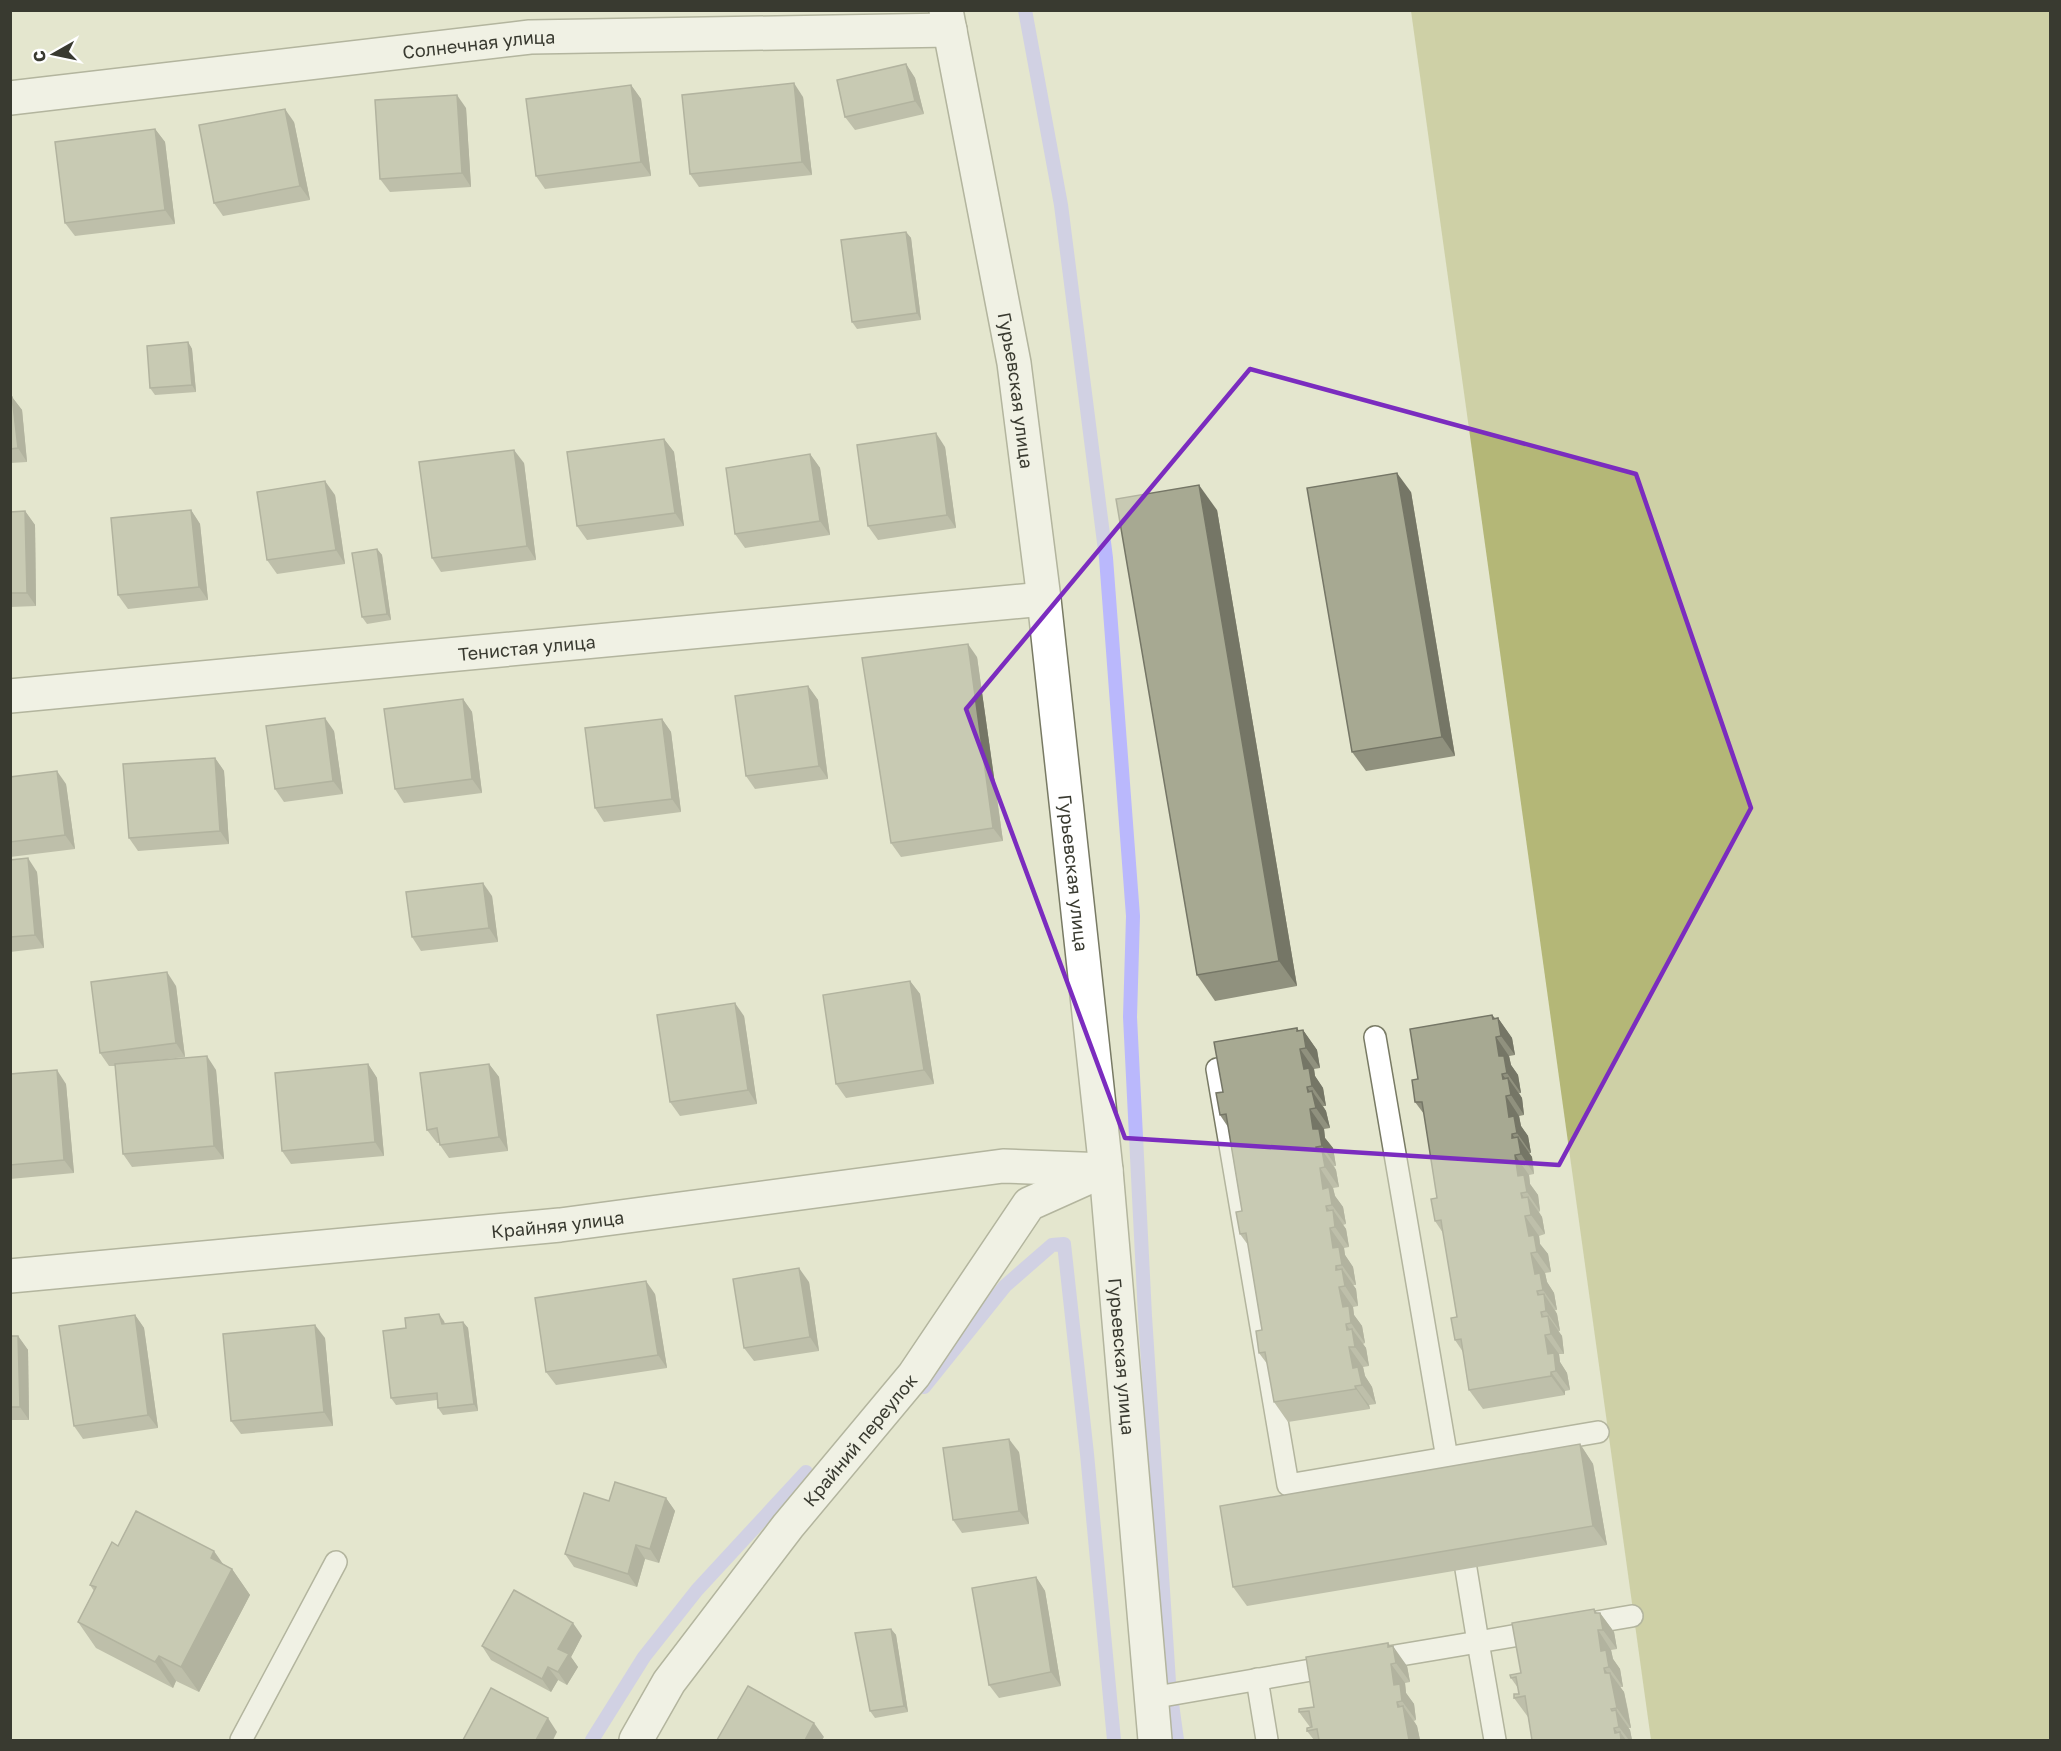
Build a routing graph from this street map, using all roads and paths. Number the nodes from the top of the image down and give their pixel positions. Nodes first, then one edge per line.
1 (948, 20) edge
2 (10, 98) edge
3 (1044, 599) junction
4 (10, 696) edge
5 (1376, 1037) dead end
6 (1217, 1069) edge
7 (1106, 1170) junction
8 (10, 1276) edge
9 (1598, 1432) dead end
10 (1447, 1458) junction
11 (1452, 1488) edge
12 (336, 1562) dead end
13 (1466, 1569) edge
14 (1632, 1616) dead end
15 (1478, 1642) junction
16 (1257, 1679) junction
17 (1153, 1698) junction
18 (241, 1740) edge
19 (636, 1740) edge
20 (1155, 1740) edge
21 (1267, 1740) edge
22 (1495, 1740) edge

1 - 2 street, Солнечная улица
1 - 3 street, Гурьевская улица
3 - 4 street, Тенистая улица
3 - 7 street, Гурьевская улица
5 - 10 lane
6 - 10 lane
7 - 8 street, Крайняя улица
7 - 17 street, Гурьевская улица
7 - 19 street, Крайний переулок
9 - 10 lane
10 - 11 lane
12 - 18 lane
13 - 15 lane
14 - 15 lane
15 - 16 lane
15 - 22 lane
16 - 17 lane
16 - 21 lane
17 - 20 street, Гурьевская улица

